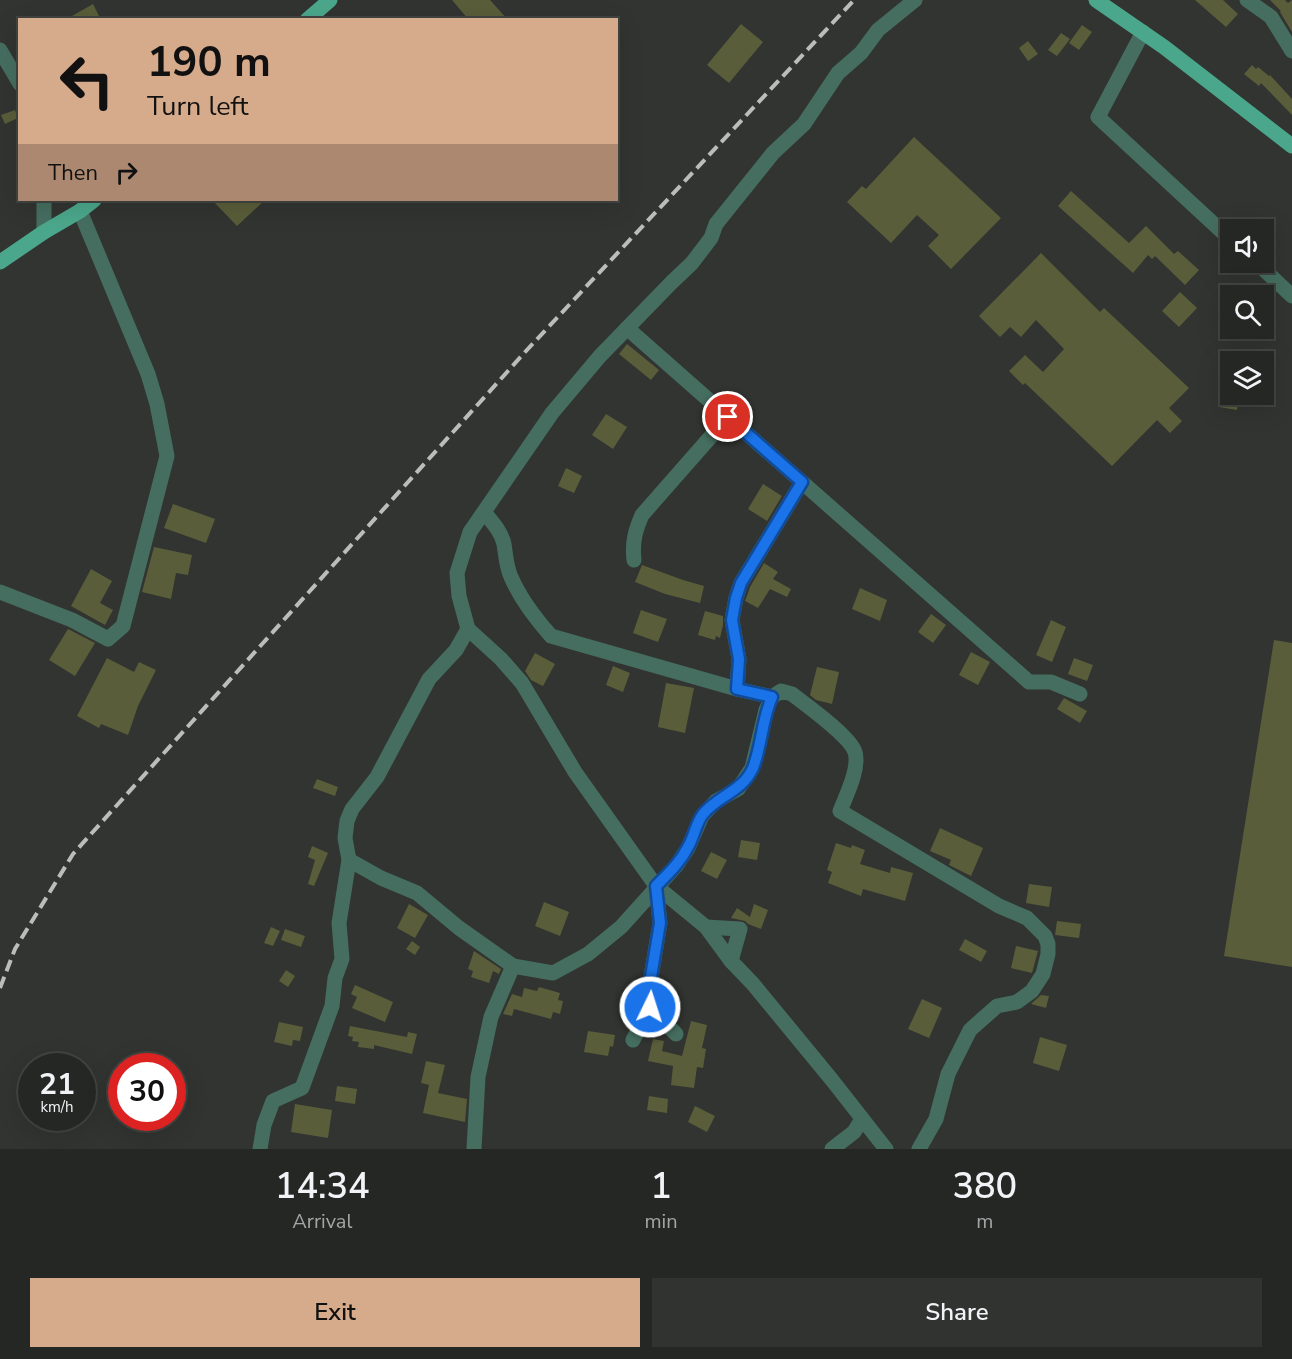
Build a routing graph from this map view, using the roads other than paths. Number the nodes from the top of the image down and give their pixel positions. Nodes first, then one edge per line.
1 (330, 0) edge
2 (915, 0) edge
3 (1096, 0) edge
4 (1247, 0) edge
5 (309, 18) edge
6 (1143, 32) junction
7 (0, 50) edge
8 (1292, 51) edge
9 (18, 81) edge
10 (1292, 146) edge
11 (44, 201) edge
12 (93, 201) edge
13 (80, 211) junction
14 (1220, 230) edge
15 (44, 232) junction
16 (0, 262) edge
17 (1268, 273) edge
18 (1292, 296) edge
19 (627, 328) junction
20 (728, 417) junction
21 (802, 482) junction
22 (484, 512) junction
23 (634, 560) dead end
24 (0, 592) edge
25 (468, 629) junction
26 (737, 689) junction
27 (1080, 694) dead end
28 (772, 697) junction
29 (349, 860) junction
30 (656, 886) junction
31 (706, 927) junction
32 (731, 962) junction
33 (513, 966) junction
34 (650, 1007) junction
35 (676, 1034) dead end
36 (633, 1040) dead end
37 (861, 1119) junction
38 (260, 1149) edge
39 (474, 1149) edge
40 (832, 1149) edge
41 (886, 1149) edge
42 (919, 1149) edge

1 - 5 main road
2 - 19 street
3 - 6 main road
4 - 8 street
6 - 10 main road
6 - 14 street
7 - 9 street
11 - 15 street
12 - 13 main road
13 - 15 main road
13 - 24 street
15 - 16 main road
17 - 18 street
19 - 20 street
19 - 22 street
20 - 21 street
20 - 23 street
21 - 26 street
21 - 27 street
22 - 25 street
22 - 26 street
25 - 29 street
25 - 30 street
26 - 28 street
28 - 30 street
28 - 42 street
29 - 33 street
29 - 38 street
30 - 31 street
30 - 33 street
30 - 34 street
31 - 32 street
31 - 32 street
32 - 37 street
33 - 39 street
34 - 35 street
34 - 36 street
37 - 40 street
37 - 41 street

